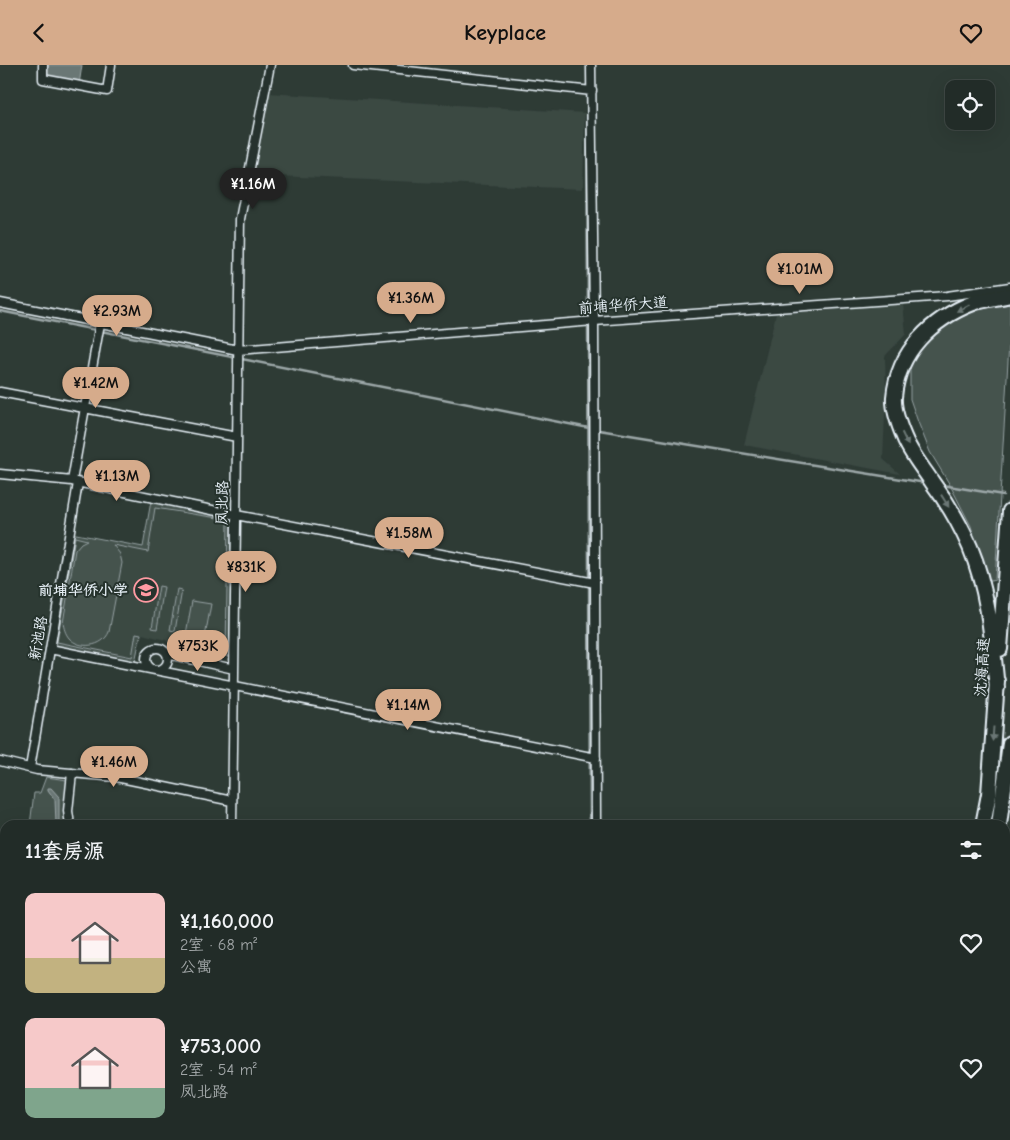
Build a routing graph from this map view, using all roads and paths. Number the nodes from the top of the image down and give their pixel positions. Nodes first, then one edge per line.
1 (43, 65) edge
2 (111, 65) edge
3 (270, 65) edge
4 (353, 65) edge
5 (448, 65) edge
6 (591, 65) edge
7 (447, 75) junction
8 (589, 90) junction
9 (1010, 287) edge
10 (1010, 295) edge
11 (0, 303) edge
12 (590, 321) junction
13 (99, 328) junction
14 (238, 355) junction
15 (0, 392) edge
16 (85, 408) junction
17 (237, 437) junction
18 (0, 474) edge
19 (75, 482) junction
20 (1010, 511) edge
21 (236, 515) junction
22 (591, 583) junction
23 (50, 649) junction
24 (167, 654) junction
25 (234, 669) junction
26 (156, 670) junction
27 (234, 684) junction
28 (997, 688) junction
29 (1010, 743) edge
30 (592, 757) junction
31 (0, 761) edge
32 (30, 768) junction
33 (72, 773) junction
34 (232, 801) junction
35 (69, 820) edge
36 (232, 820) edge
37 (596, 820) edge
38 (984, 820) edge
39 (1000, 820) edge

1 - 2 street
3 - 14 street, 凤北路
4 - 7 street
5 - 7 street
6 - 8 street
7 - 8 street
8 - 12 street
9 - 12 street, 前埔华侨大道
10 -> 28 highway
11 - 13 street, 前埔华侨大道
12 - 14 street, 前埔华侨大道
12 - 22 street
13 - 14 street, 前埔华侨大道
13 - 16 street, 新池路
14 - 17 street, 凤北路
15 - 16 street
16 - 17 street
16 - 19 street, 新池路
17 - 21 street, 凤北路
18 - 19 street
19 - 21 street
19 - 23 street, 新池路
20 - 28 highway, 沈海高速
21 - 22 street
21 - 25 street, 凤北路
22 - 30 street
23 - 26 street
23 - 32 street, 新池路
24 - 25 street
24 - 26 street
24 - 26 street
25 - 27 street, 凤北路
26 - 27 street
27 - 30 street
27 - 34 street, 凤北路
28 -> 38 highway, 沈海高速
29 - 39 highway
30 - 37 street
31 - 32 street
32 - 33 street
33 - 34 street
33 - 35 street
34 - 36 street, 凤北路

